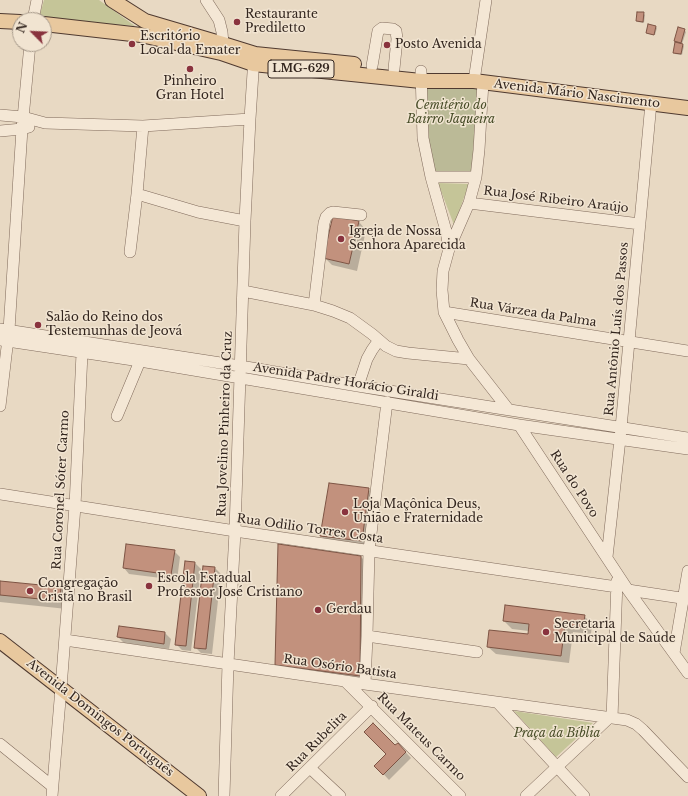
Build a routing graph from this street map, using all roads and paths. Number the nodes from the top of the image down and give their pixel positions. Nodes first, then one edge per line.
1 (37, 0) edge
2 (112, 0) edge
3 (206, 0) edge
4 (486, 0) edge
5 (35, 12) edge
6 (0, 21) edge
7 (145, 21) junction
8 (12, 22) edge
9 (52, 25) edge
10 (141, 36) junction
11 (222, 48) junction
12 (29, 52) edge
13 (254, 59) junction
14 (372, 66) junction
15 (394, 69) junction
16 (421, 76) junction
17 (474, 81) junction
18 (651, 103) junction
19 (688, 108) edge
20 (0, 115) edge
21 (23, 118) junction
22 (250, 119) junction
23 (45, 123) junction
24 (143, 126) junction
25 (22, 129) junction
26 (0, 131) edge
27 (431, 177) junction
28 (476, 177) junction
29 (137, 194) junction
30 (469, 203) junction
31 (361, 215) dead end
32 (245, 221) junction
33 (640, 224) junction
34 (448, 249) junction
35 (130, 252) dead end
36 (243, 291) junction
37 (314, 305) junction
38 (444, 312) junction
39 (4, 335) edge
40 (379, 340) junction
41 (629, 342) junction
42 (688, 351) edge
43 (82, 353) junction
44 (470, 359) junction
45 (140, 361) junction
46 (240, 366) junction
47 (240, 378) junction
48 (358, 386) junction
49 (0, 402) edge
50 (387, 402) junction
51 (508, 409) junction
52 (117, 416) dead end
53 (519, 424) junction
54 (621, 427) junction
55 (688, 438) edge
56 (620, 439) junction
57 (688, 450) edge
58 (0, 494) edge
59 (75, 506) junction
60 (235, 531) junction
61 (369, 550) junction
62 (607, 558) junction
63 (688, 571) edge
64 (623, 589) junction
65 (686, 599) edge
66 (367, 636) junction
67 (65, 640) junction
68 (0, 641) edge
69 (477, 652) dead end
70 (674, 653) junction
71 (228, 664) junction
72 (688, 673) edge
73 (345, 680) junction
74 (365, 684) junction
75 (61, 688) junction
76 (498, 703) junction
77 (372, 706) junction
78 (610, 718) junction
79 (0, 744) edge
80 (557, 767) junction
81 (310, 768) junction
82 (688, 777) edge
83 (52, 791) edge
84 (199, 796) edge
85 (224, 796) edge
86 (281, 796) edge
87 (340, 796) edge
88 (460, 796) edge
89 (526, 796) edge
90 (584, 796) edge

1 - 5 street
2 - 7 main road, Avenida Mário Nascimento
3 - 11 street
4 - 17 street
6 - 8 main road
7 - 10 main road
7 - 11 main road, Avenida Mário Nascimento
9 - 10 main road, LMG-629
10 - 11 main road, Avenida Mário Nascimento / LMG-629
11 - 13 main road, Avenida Mário Nascimento / LMG-629
12 - 21 street
13 - 14 main road, Avenida Mário Nascimento / LMG-629
13 - 16 main road, Avenida Mário Nascimento / LMG-629
13 - 22 street, Rua Jovelino Pinheiro da Cruz
14 - 15 main road, Avenida Mário Nascimento / LMG-629
14 - 15 street
15 - 16 main road, Avenida Mário Nascimento / LMG-629
16 - 17 main road, Avenida Mário Nascimento / LMG-629
16 - 27 street
17 - 18 main road, Avenida Mário Nascimento / LMG-629
17 - 28 street
18 - 19 main road, Avenida Mário Nascimento / LMG-629
18 - 33 street, Rua Antônio Luís dos Passos
20 - 21 street
21 - 23 street
21 - 25 street
22 - 24 street
22 - 32 street, Rua Jovelino Pinheiro da Cruz
23 - 24 street
23 - 25 street
24 - 29 street
25 - 26 street
25 - 39 street
27 - 28 street
27 - 34 street
28 - 30 street
29 - 32 street
29 - 35 street
30 - 33 street, Rua José Ribeiro Araújo
30 - 34 street
31 - 37 street
32 - 36 street, Rua Jovelino Pinheiro da Cruz
33 - 41 street, Rua Antônio Luís dos Passos
34 - 38 street
36 - 37 street
36 - 46 street, Rua Jovelino Pinheiro da Cruz
37 - 40 street
38 - 41 street, Rua Várzea da Palma
38 - 44 street
39 - 43 street, Avenida Padre Horácio Giraldi
39 - 46 street, Avenida Padre Horácio Giraldi
39 - 49 street
40 - 44 street
40 - 48 street
41 - 42 street, Rua Várzea da Palma
41 - 54 street, Rua Antônio Luís dos Passos
43 - 45 street, Avenida Padre Horácio Giraldi
43 - 59 street, Rua Coronel Sóter Carmo
44 - 51 street
45 - 47 street, Avenida Padre Horácio Giraldi
45 - 52 street
46 - 47 street, Rua Jovelino Pinheiro da Cruz
46 - 48 street, Avenida Padre Horácio Giraldi
47 - 50 street, Avenida Padre Horácio Giraldi
47 - 60 street, Rua Jovelino Pinheiro da Cruz
48 - 51 street, Avenida Padre Horácio Giraldi
50 - 53 street, Avenida Padre Horácio Giraldi
50 - 61 street
51 - 54 street, Avenida Padre Horácio Giraldi
53 - 56 street, Avenida Padre Horácio Giraldi
53 - 62 street, Rua do Povo
54 - 55 street, Avenida Padre Horácio Giraldi
54 - 56 street, Rua Antônio Luís dos Passos
56 - 57 street, Avenida Padre Horácio Giraldi
56 - 62 street, Rua Antônio Luís dos Passos
58 - 59 street, Rua Odilio Torres Costa
59 - 60 street, Rua Odilio Torres Costa
59 - 67 street, Rua Coronel Sóter Carmo
60 - 61 street, Rua Odilio Torres Costa
60 - 71 street, Rua Jovelino Pinheiro da Cruz
61 - 64 street, Rua Odilio Torres Costa
61 - 66 street
62 - 64 street, Rua do Povo
63 - 65 street
64 - 65 street, Rua Odilio Torres Costa
64 - 70 street
64 - 78 street
65 - 70 street
66 - 69 street
66 - 74 street
67 - 71 street, Rua Osório Batista
67 - 75 street, Rua Coronel Sóter Carmo
68 - 75 main road, Avenida Domingos Português
70 - 72 street
71 - 73 street, Rua Osório Batista
71 - 85 street, Rua Jovelino Pinheiro da Cruz
73 - 74 street, Rua Osório Batista
73 - 77 street, Rua Mateus Carmo
74 - 76 street, Rua Osório Batista
75 - 83 street, Rua Coronel Sóter Carmo
75 - 84 main road, Avenida Domingos Português
76 - 78 street, Rua Osório Batista
76 - 80 street
77 - 81 street, Rua Rubelita
77 - 88 street, Rua Mateus Carmo
78 - 80 street
78 - 82 street, Rua Osório Batista
79 - 83 street
80 - 89 street
80 - 90 street
81 - 86 street, Rua Rubelita
81 - 87 street

